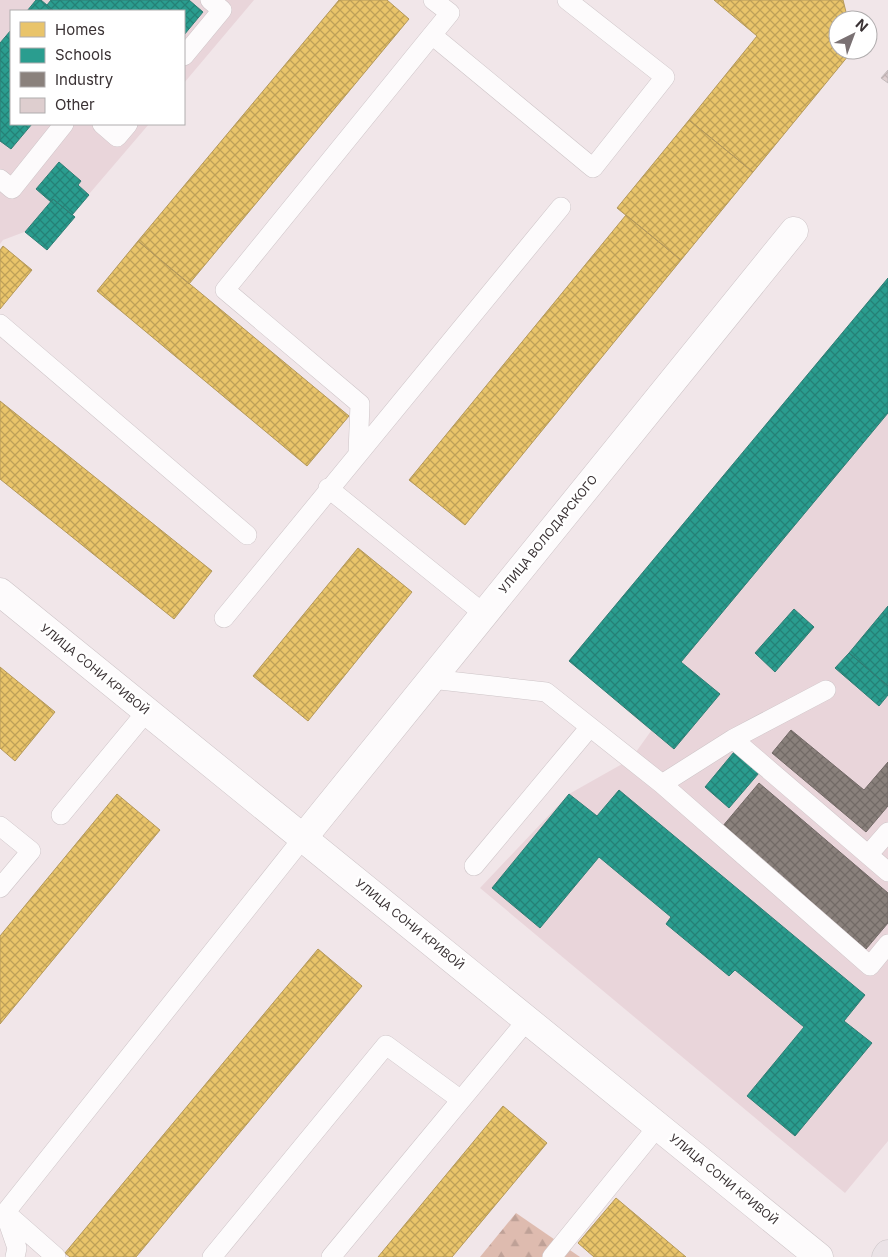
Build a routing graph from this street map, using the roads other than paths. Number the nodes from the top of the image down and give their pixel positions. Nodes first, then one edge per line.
1 (210, 0) edge
2 (433, 0) edge
3 (567, 0) edge
4 (432, 35) junction
5 (185, 55) edge
6 (63, 125) edge
7 (103, 125) edge
8 (127, 125) edge
9 (0, 179) edge
10 (561, 207) dead end
11 (794, 231) dead end
12 (0, 324) edge
13 (358, 453) junction
14 (328, 488) junction
15 (247, 535) dead end
16 (0, 592) edge
17 (484, 614) junction
18 (224, 618) dead end
19 (431, 679) junction
20 (826, 690) dead end
21 (147, 711) junction
22 (590, 727) junction
23 (733, 739) junction
24 (662, 784) junction
25 (61, 815) dead end
26 (0, 826) edge
27 (888, 832) edge
28 (303, 838) junction
29 (868, 855) junction
30 (474, 866) dead end
31 (888, 872) edge
32 (0, 888) edge
33 (888, 944) edge
34 (528, 1019) junction
35 (461, 1100) junction
36 (658, 1126) junction
37 (3, 1210) edge
38 (11, 1252) edge
39 (888, 1254) edge
40 (56, 1257) edge
41 (212, 1257) edge
42 (331, 1257) edge
43 (552, 1257) edge
44 (819, 1257) edge
45 (886, 1257) edge

1 - 5 lane
2 - 4 lane
3 - 4 lane
4 - 13 lane
6 - 9 lane
7 - 8 lane
10 - 13 lane
11 - 17 street, УЛИЦА ВОЛОДАРСКОГО
12 - 15 lane
13 - 14 lane
14 - 17 lane
14 - 18 lane
16 - 21 street, УЛИЦА СОНИ КРИВОЙ
17 - 19 street, УЛИЦА ВОЛОДАРСКОГО
19 - 22 lane
19 - 28 street, УЛИЦА ВОЛОДАРСКОГО
20 - 23 lane
21 - 25 lane
21 - 28 street, УЛИЦА СОНИ КРИВОЙ
22 - 24 lane
22 - 30 lane
23 - 24 lane
23 - 29 lane
24 - 33 lane
26 - 32 lane
27 - 29 lane
28 - 34 street, УЛИЦА СОНИ КРИВОЙ
28 - 37 lane
29 - 31 lane
34 - 35 lane
34 - 36 street, УЛИЦА СОНИ КРИВОЙ
35 - 41 lane
35 - 42 lane
36 - 43 lane
36 - 44 street, УЛИЦА СОНИ КРИВОЙ
37 - 38 lane
37 - 40 lane
39 - 45 main road

